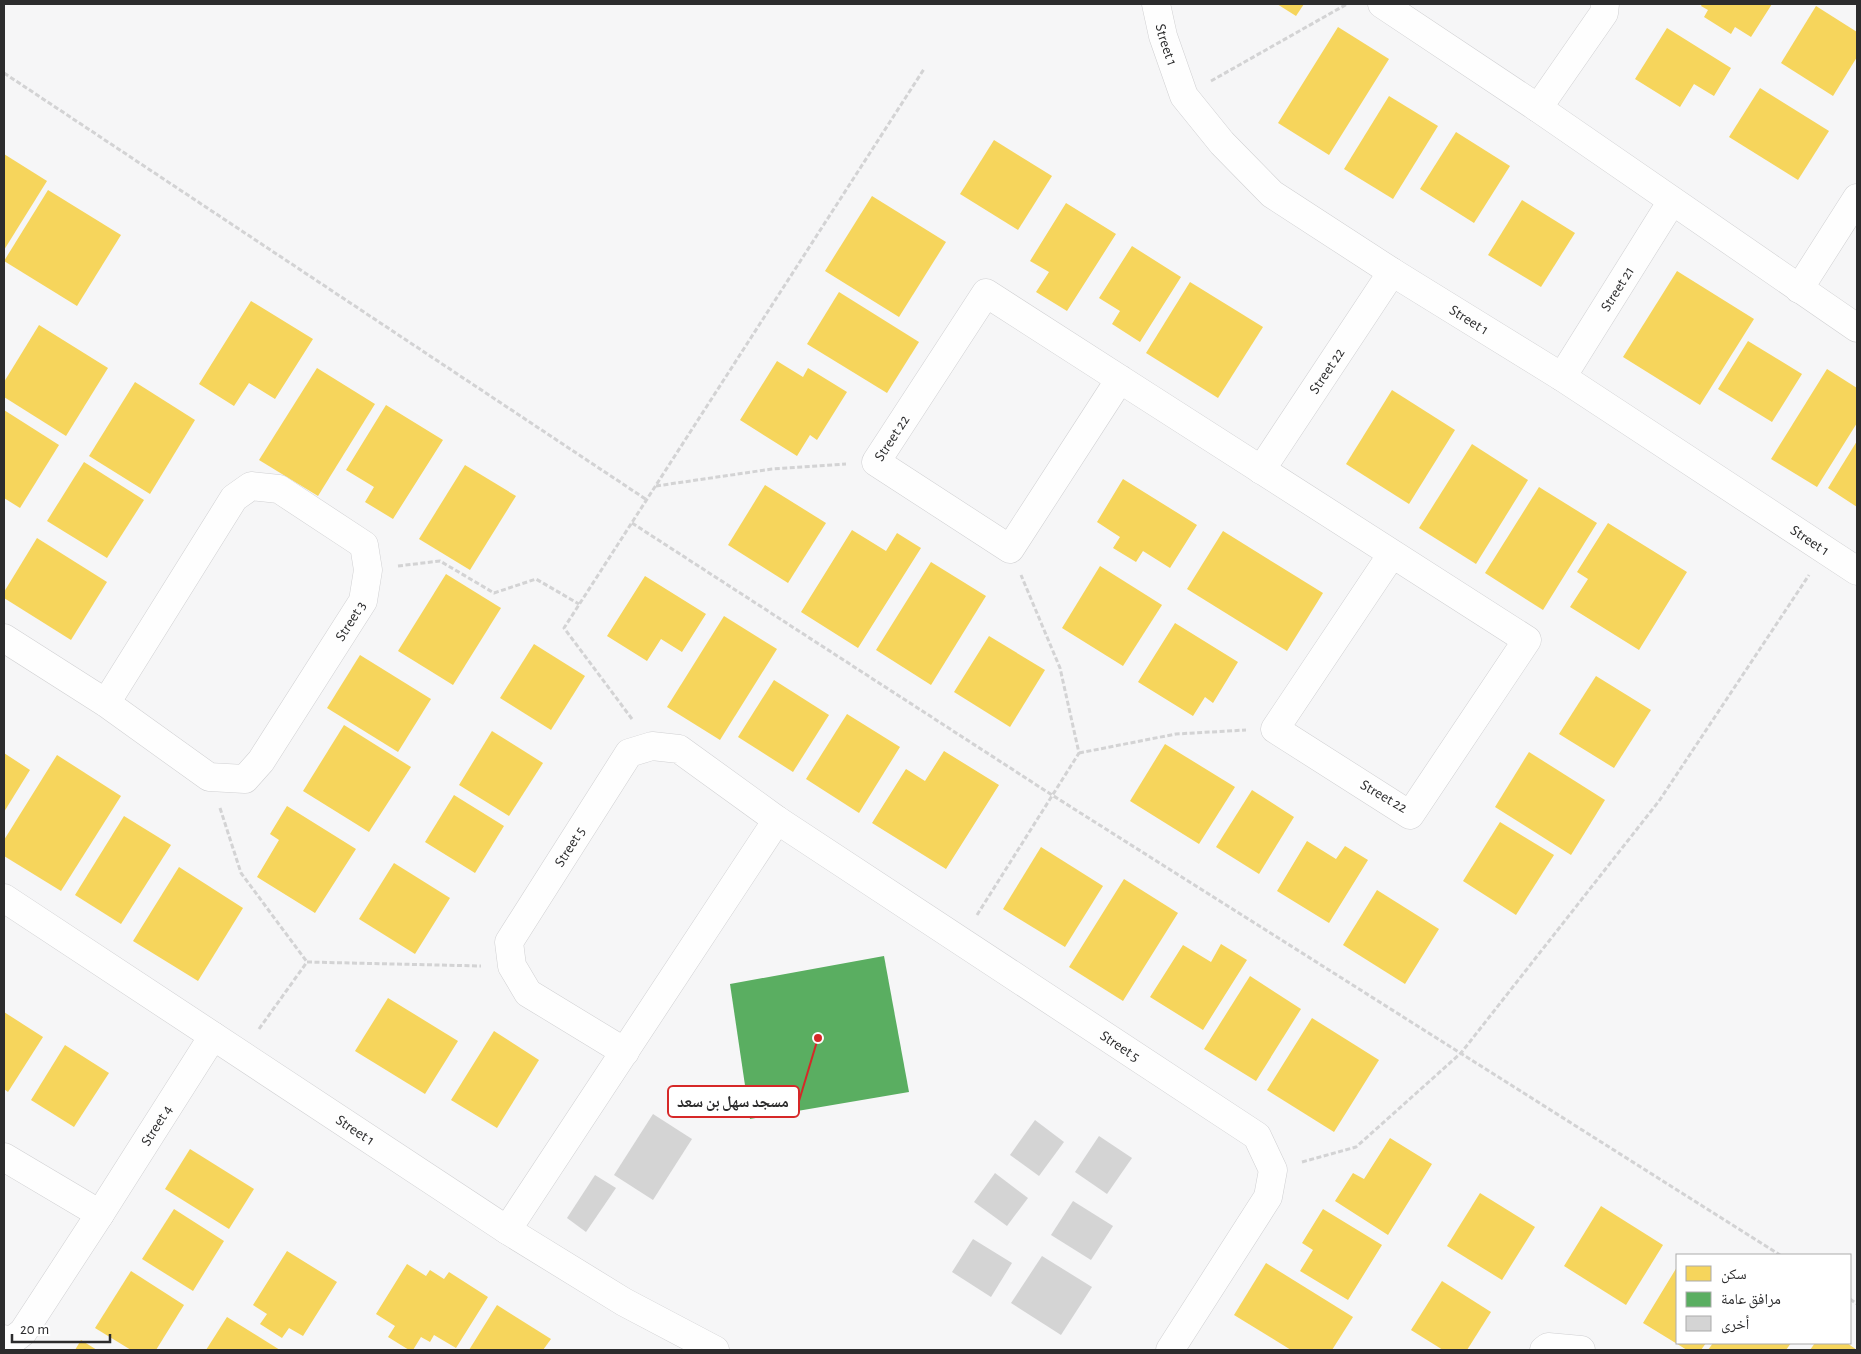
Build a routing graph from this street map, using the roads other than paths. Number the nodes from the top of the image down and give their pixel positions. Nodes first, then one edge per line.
1 (1156, 4) edge
2 (1382, 4) edge
3 (1606, 4) edge
4 (1538, 108) junction
5 (1857, 198) edge
6 (1672, 201) junction
7 (1392, 272) junction
8 (1800, 289) junction
9 (1857, 328) edge
10 (1562, 377) junction
11 (1120, 379) junction
12 (1261, 470) junction
13 (1392, 554) junction
14 (1857, 571) edge
15 (4, 638) edge
16 (106, 703) junction
17 (777, 820) junction
18 (4, 898) edge
19 (213, 1036) junction
20 (625, 1052) junction
21 (4, 1156) edge
22 (100, 1214) junction
23 (507, 1230) junction
24 (4, 1340) edge
25 (715, 1350) edge
26 (1170, 1350) edge
27 (1544, 1350) edge
28 (1581, 1350) edge

1 - 7 street, Street 1
2 - 4 street
3 - 4 street
4 - 6 street
5 - 8 street
6 - 8 street
6 - 10 street, Street 21
7 - 10 street, Street 1
7 - 12 street, Street 22
8 - 9 street
10 - 14 street, Street 1
11 - 11 street, Street 22
11 - 12 street, Street 22
12 - 13 street, Street 22
13 - 13 street, Street 22
15 - 16 street
16 - 16 street, Street 3
17 - 20 street
17 - 20 street, Street 5
17 - 26 street, Street 5
18 - 19 street, Street 1
19 - 22 street, Street 4
19 - 23 street, Street 1
20 - 23 street
21 - 22 street
22 - 24 street, Street 4
23 - 25 street, Street 1
27 - 28 street

